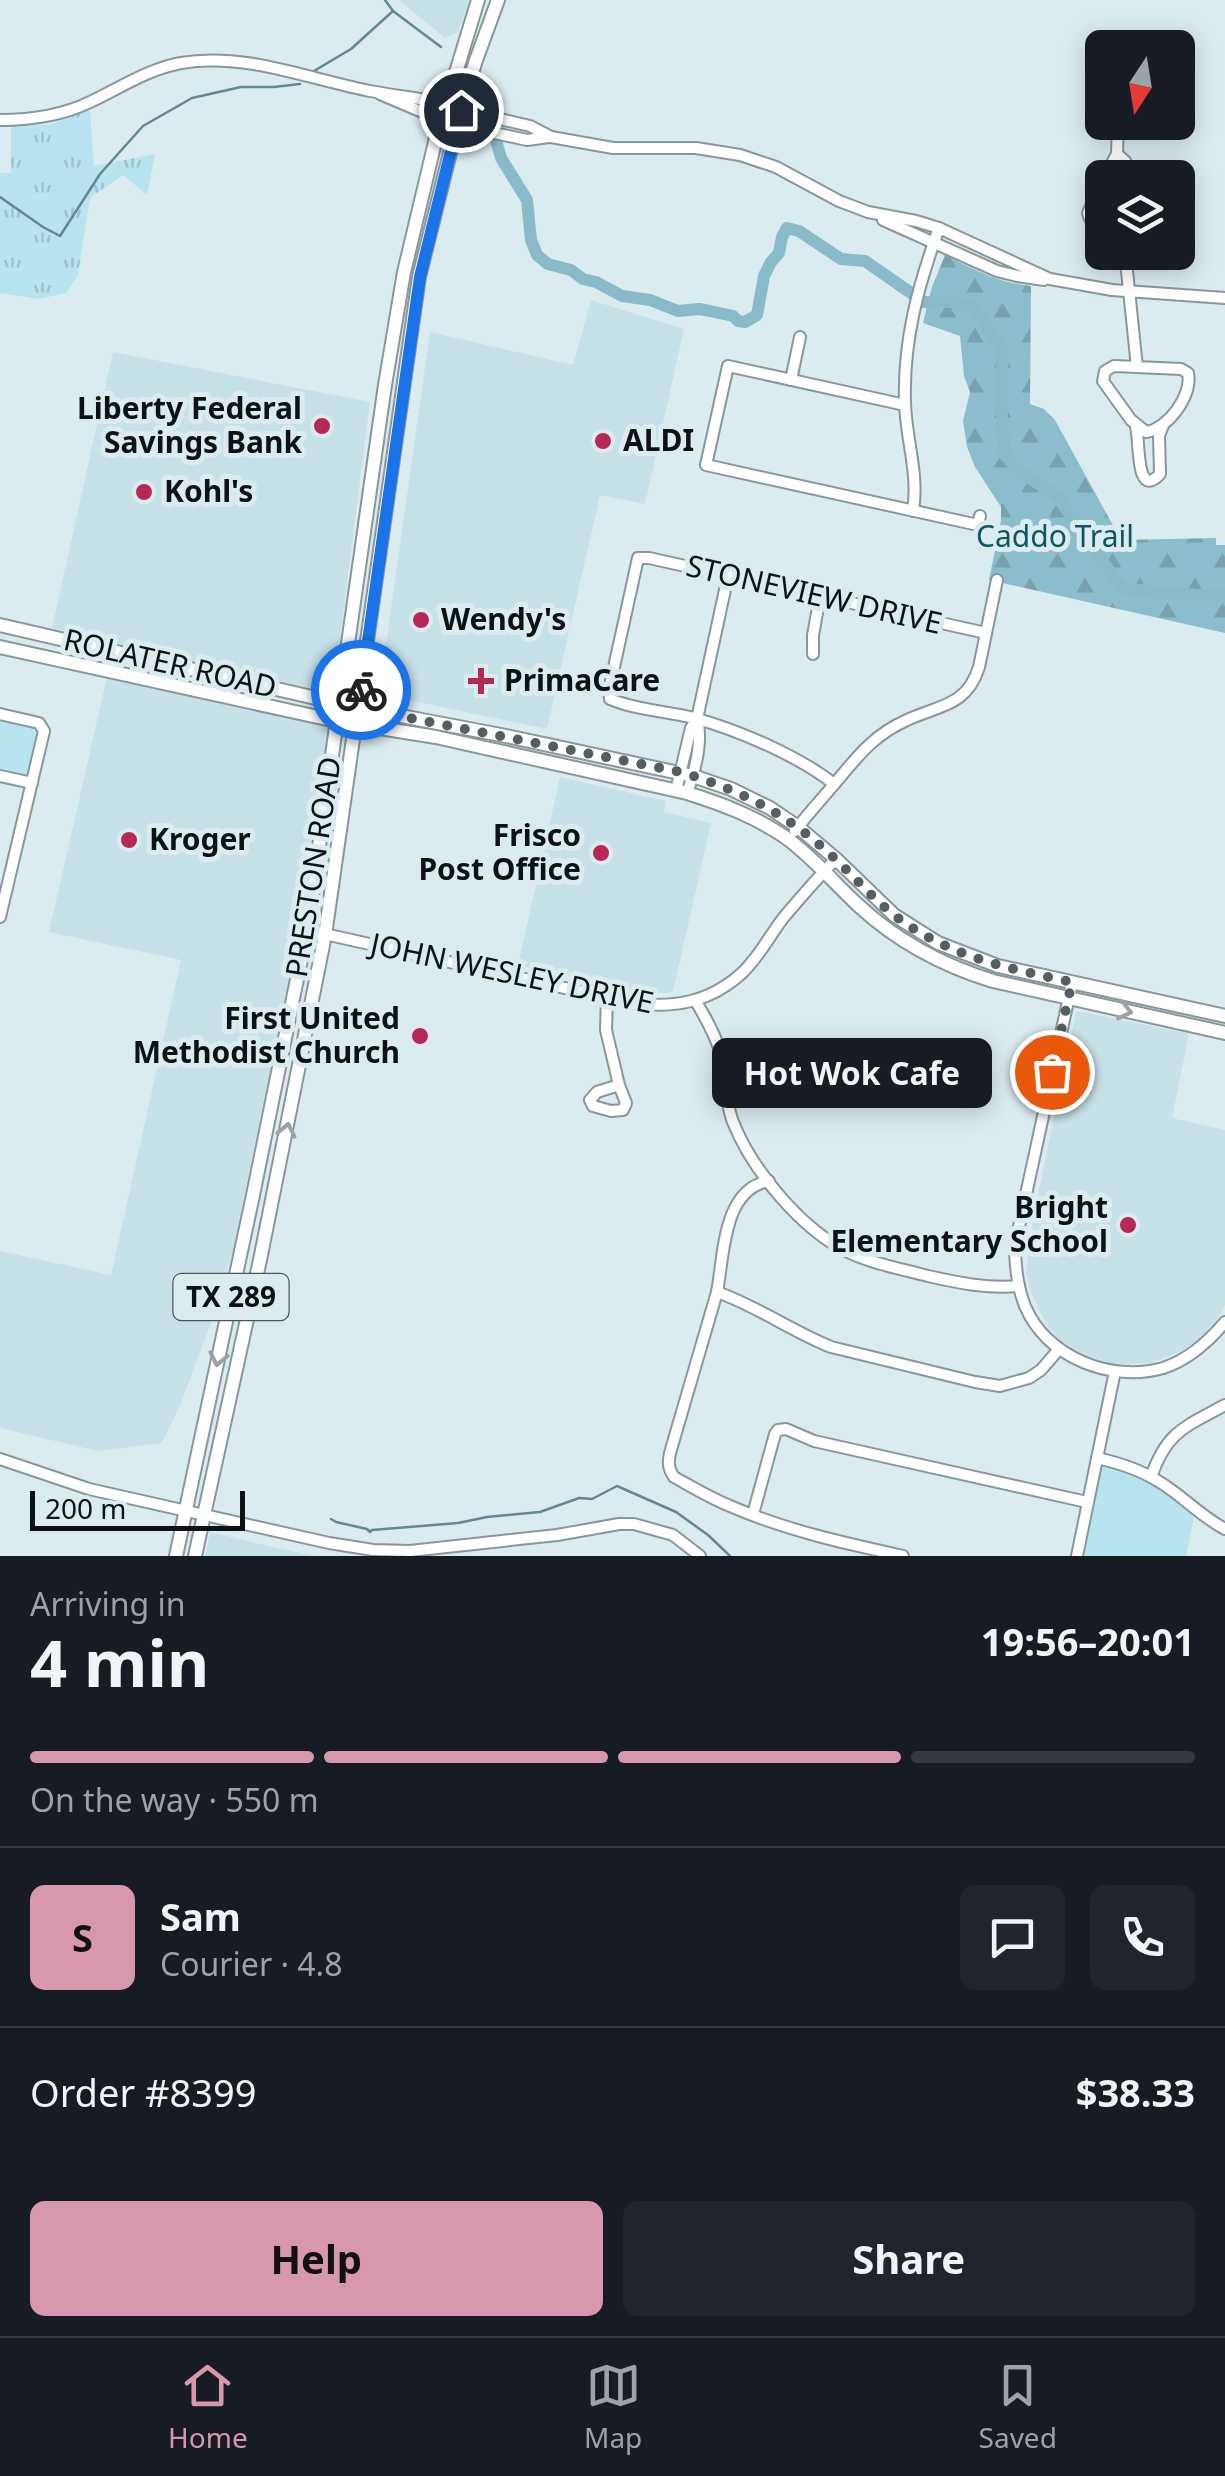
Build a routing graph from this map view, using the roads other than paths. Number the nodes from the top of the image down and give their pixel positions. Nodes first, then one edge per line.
1 (478, 0) edge
2 (498, 0) edge
3 (375, 92) junction
4 (446, 104) junction
5 (459, 118) junction
6 (0, 120) edge
7 (441, 120) junction
8 (1117, 140) edge
9 (1117, 154) junction
10 (1114, 160) edge
11 (1124, 160) edge
12 (870, 212) junction
13 (939, 228) junction
14 (934, 242) junction
15 (1127, 270) edge
16 (1050, 279) junction
17 (1129, 291) junction
18 (1225, 298) edge
19 (397, 318) junction
20 (413, 320) junction
21 (800, 337) dead end
22 (1137, 367) junction
23 (791, 380) junction
24 (905, 405) junction
25 (1132, 420) junction
26 (1167, 421) junction
27 (912, 511) junction
28 (980, 516) dead end
29 (364, 536) junction
30 (382, 540) junction
31 (728, 576) junction
32 (997, 580) dead end
33 (820, 597) junction
34 (0, 625) edge
35 (986, 633) junction
36 (0, 647) edge
37 (124, 654) junction
38 (814, 654) dead end
39 (120, 674) junction
40 (217, 675) junction
41 (214, 694) junction
42 (339, 703) junction
43 (359, 708) junction
44 (0, 714) edge
45 (696, 719) junction
46 (336, 721) junction
47 (356, 725) junction
48 (506, 736) junction
49 (501, 752) junction
50 (578, 752) junction
51 (574, 768) junction
52 (687, 774) junction
53 (0, 776) edge
54 (32, 783) junction
55 (834, 784) junction
56 (681, 792) junction
57 (798, 827) junction
58 (788, 840) junction
59 (836, 859) junction
60 (825, 870) junction
61 (0, 918) edge
62 (307, 930) junction
63 (325, 934) junction
64 (933, 939) junction
65 (926, 953) junction
66 (1072, 982) junction
67 (607, 997) junction
68 (1069, 998) junction
69 (695, 1000) junction
70 (1225, 1016) edge
71 (1225, 1033) edge
72 (619, 1085) dead end
73 (768, 1181) junction
74 (1019, 1286) junction
75 (716, 1292) junction
76 (1225, 1322) edge
77 (1060, 1349) junction
78 (1115, 1371) junction
79 (1225, 1405) edge
80 (1097, 1458) junction
81 (0, 1459) edge
82 (1151, 1477) junction
83 (1087, 1502) junction
84 (186, 1510) junction
85 (753, 1514) junction
86 (204, 1515) junction
87 (1225, 1529) edge
88 (695, 1554) edge
89 (176, 1556) edge
90 (196, 1556) edge
91 (903, 1556) edge
92 (1077, 1556) edge

1 - 4 main road, PRESTON ROAD / TX 289
2 - 5 main road, PRESTON ROAD / TX 289
3 - 4 street
3 - 6 street
3 - 7 street
4 - 5 main road
4 - 7 main road, PRESTON ROAD / TX 289
5 - 7 main road
5 - 12 street
5 - 20 main road, PRESTON ROAD / TX 289
7 - 19 main road, PRESTON ROAD / TX 289
8 - 9 street
9 - 10 street
9 - 11 street
12 - 13 street
12 - 14 street
13 - 14 street
13 - 16 street
14 - 16 street
14 - 24 street
15 - 17 street
16 - 17 street
17 - 18 street
17 - 22 street
19 - 20 main road
19 - 29 main road, PRESTON ROAD / TX 289
20 - 30 main road, PRESTON ROAD / TX 289
21 - 23 street
22 - 25 street
22 - 26 street
23 - 24 street
23 - 27 street
24 - 27 street
25 - 26 street
25 - 26 street
27 - 28 street
29 - 30 main road
29 - 42 main road, PRESTON ROAD / TX 289
30 - 43 main road, PRESTON ROAD / TX 289
31 - 33 street, STONEVIEW DRIVE
31 - 45 street
31 - 45 street, STONEVIEW DRIVE
32 - 35 street
33 - 35 street, STONEVIEW DRIVE
33 - 38 street
34 - 37 main road, ROLATER ROAD
35 - 55 street
36 - 39 main road, ROLATER ROAD
37 - 39 main road
37 - 40 main road, ROLATER ROAD
39 - 41 main road, ROLATER ROAD
40 - 41 main road
40 - 42 main road, ROLATER ROAD
41 - 46 main road, ROLATER ROAD
42 - 43 main road, ROLATER ROAD
42 - 46 main road, PRESTON ROAD / TX 289
43 - 47 main road, PRESTON ROAD / TX 289
43 - 48 main road, ROLATER ROAD
44 - 54 street
45 - 52 street
45 - 55 street
46 - 47 main road, ROLATER ROAD
46 - 62 main road, PRESTON ROAD / TX 289
47 - 49 main road, ROLATER ROAD
47 - 63 main road, PRESTON ROAD / TX 289
48 - 49 main road
48 - 50 main road, ROLATER ROAD
49 - 51 main road, ROLATER ROAD
50 - 51 main road
50 - 52 main road, ROLATER ROAD
51 - 56 main road, ROLATER ROAD
52 - 56 street
52 - 57 main road, ROLATER ROAD
53 - 54 street
54 - 61 street
55 - 57 street
56 - 58 main road, ROLATER ROAD
57 - 58 street
57 - 59 main road, ROLATER ROAD
58 - 60 main road, ROLATER ROAD
59 - 60 street, JOHN WESLEY DRIVE
59 - 64 main road, ROLATER ROAD
60 - 65 main road, ROLATER ROAD
60 - 69 street, JOHN WESLEY DRIVE
62 - 63 street, JOHN WESLEY DRIVE
62 -> 84 main road, PRESTON ROAD / TX 289
63 - 67 street, JOHN WESLEY DRIVE
86 -> 63 main road, PRESTON ROAD / TX 289
64 - 65 main road
64 - 66 main road, ROLATER ROAD
65 - 68 main road, ROLATER ROAD
66 - 68 street
66 - 70 main road, ROLATER ROAD
67 - 69 street, JOHN WESLEY DRIVE
67 - 72 street
68 -> 71 main road, ROLATER ROAD
68 - 74 street
69 - 73 street
73 - 74 street
73 - 75 street
74 - 77 street
75 - 77 street
75 - 85 street
76 - 78 street
77 - 78 street
78 - 80 street
79 - 82 street
80 - 82 street
80 - 83 street
81 - 84 street
82 - 87 street
83 - 85 street
83 - 92 street
84 - 86 street
84 - 89 main road, PRESTON ROAD / TX 289
85 - 91 street
86 - 88 street
86 - 90 main road, PRESTON ROAD / TX 289

